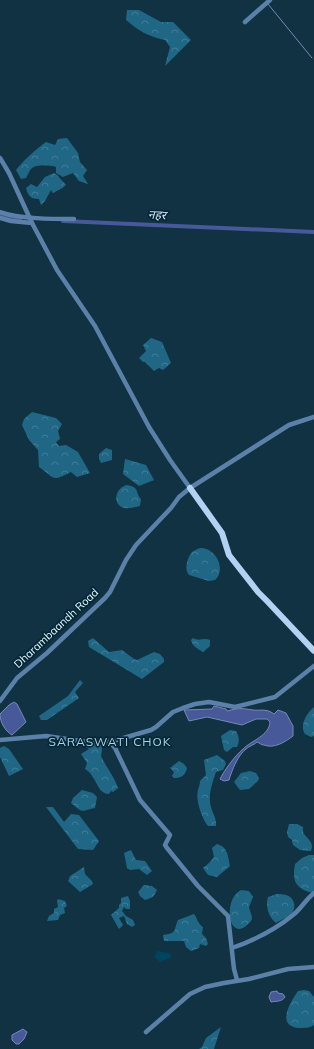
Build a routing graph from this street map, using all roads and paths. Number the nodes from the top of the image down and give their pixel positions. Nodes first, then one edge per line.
1 (270, 0) edge
2 (245, 22) dead end
3 (0, 158) edge
4 (0, 212) edge
5 (0, 218) edge
6 (74, 219) dead end
7 (32, 221) junction
8 (314, 417) edge
9 (190, 488) junction
10 (314, 651) edge
11 (314, 666) edge
12 (0, 701) edge
13 (0, 740) edge
14 (110, 742) junction
15 (314, 893) edge
16 (232, 948) junction
17 (314, 967) edge
18 (237, 980) junction
19 (146, 1032) dead end

1 - 2 street
3 - 7 street
4 - 7 street
5 - 7 street
6 - 7 street
7 - 9 street
8 - 9 street, Dharambaandh Road
9 - 10 main road
9 - 12 street, Dharambaandh Road
11 - 14 street
13 - 14 street
14 - 16 street
15 - 16 street
16 - 18 street
17 - 18 street
18 - 19 street

